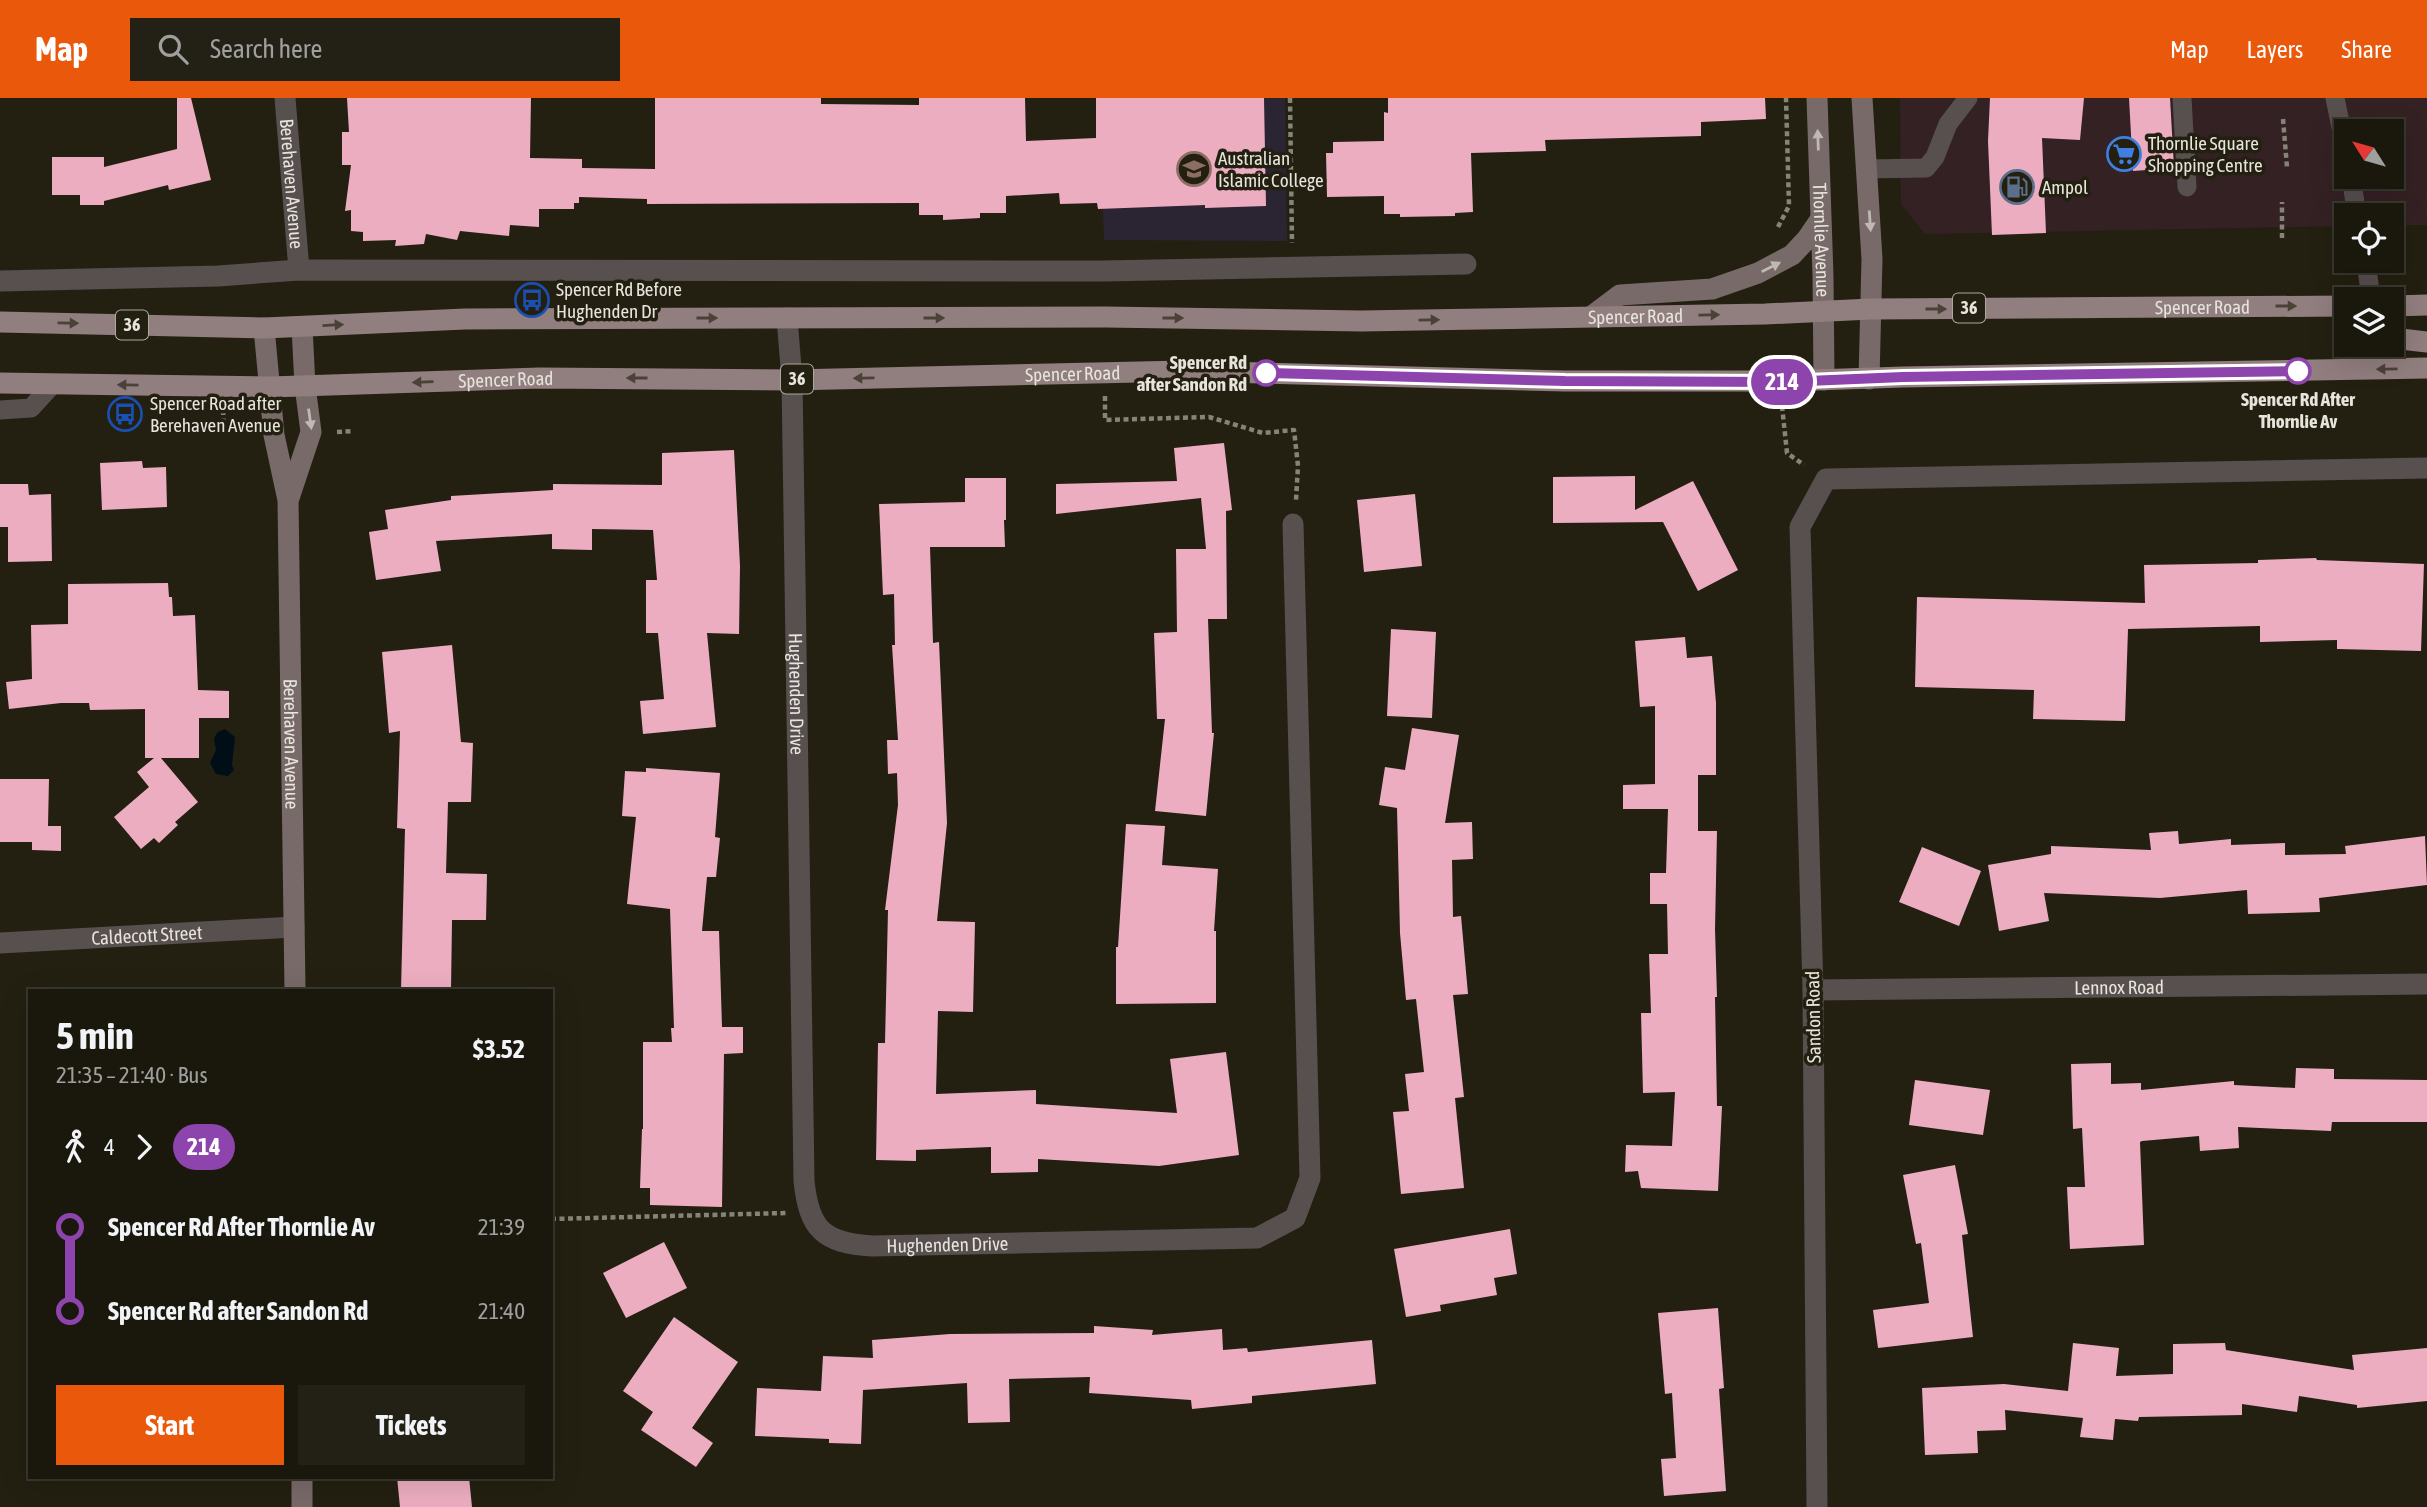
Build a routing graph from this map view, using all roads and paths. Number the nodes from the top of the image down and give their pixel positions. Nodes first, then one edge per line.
1 (285, 98) edge
2 (1290, 98) edge
3 (1786, 98) edge
4 (1816, 98) edge
5 (1862, 98) edge
6 (1968, 98) edge
7 (2182, 98) edge
8 (2335, 98) edge
9 (2284, 119) dead end
10 (2339, 119) edge
11 (2287, 167) dead end
12 (1866, 169) junction
13 (2186, 187) dead end
14 (2282, 202) dead end
15 (1821, 220) junction
16 (1772, 235) dead end
17 (2282, 238) dead end
18 (1466, 264) dead end
19 (1293, 268) junction
20 (299, 270) junction
21 (0, 282) edge
22 (2427, 305) edge
23 (2334, 306) edge
24 (2404, 306) edge
25 (1871, 309) junction
26 (1824, 311) junction
27 (1592, 316) junction
28 (786, 318) junction
29 (0, 322) edge
30 (264, 327) junction
31 (302, 327) junction
32 (2404, 339) edge
33 (2427, 342) edge
34 (2427, 368) edge
35 (1869, 379) junction
36 (792, 380) junction
37 (1824, 380) junction
38 (1784, 382) junction
39 (0, 383) edge
40 (53, 384) junction
41 (305, 386) junction
42 (270, 387) junction
43 (0, 410) edge
44 (1105, 420) dead end
45 (2427, 468) edge
46 (1826, 479) junction
47 (288, 500) junction
48 (1293, 524) joint
49 (295, 927) junction
50 (0, 943) edge
51 (2427, 984) edge
52 (295, 989) edge
53 (1813, 990) junction
54 (807, 1208) junction
55 (553, 1219) edge
56 (302, 1479) edge
57 (302, 1507) edge
58 (1817, 1507) edge

1 - 20 street, Berehaven Avenue
2 - 19 path
3 - 16 path
15 -> 4 street, Thornlie Avenue
5 - 12 street
6 - 12 lane
7 - 13 lane
8 - 10 lane
9 - 11 path
12 -> 25 street
14 - 17 path
15 - 26 street, Thornlie Avenue
27 -> 15 street
18 - 19 street
19 - 20 street
20 - 21 street
22 - 24 main road
25 -> 23 main road, Spencer Road / 36
25 - 26 main road, Spencer Road / 36
25 - 35 street
27 -> 26 main road, Spencer Road / 36
26 - 37 street, Thornlie Avenue
28 -> 27 main road, Spencer Road / 36
31 -> 28 main road, Spencer Road / 36
28 - 36 street, Hughenden Drive
29 -> 30 main road, Spencer Road / 36
30 - 31 main road, Spencer Road / 36
30 - 42 street, Berehaven Avenue
31 - 41 street, Berehaven Avenue
32 - 33 main road
34 -> 35 main road, Spencer Road / 36
35 - 37 main road, Spencer Road / 36
38 -> 36 main road, Spencer Road / 36
36 -> 41 main road, Spencer Road / 36
36 - 54 street, Hughenden Drive
37 - 38 main road, Spencer Road / 36
38 - 46 path
39 - 40 main road, Spencer Road / 36
42 -> 40 main road, Spencer Road / 36
40 - 43 lane
41 - 42 main road, Spencer Road / 36
41 -> 47 street, Berehaven Avenue
42 - 47 street, Berehaven Avenue
44 - 48 path
45 - 46 street
46 - 53 street, Sandon Road
47 - 49 street, Berehaven Avenue
48 - 54 street, Hughenden Drive
49 - 50 street, Caldecott Street
49 - 52 street, Berehaven Avenue
51 - 53 street, Lennox Road
53 - 58 street, Sandon Road
54 - 55 path
56 - 57 street

